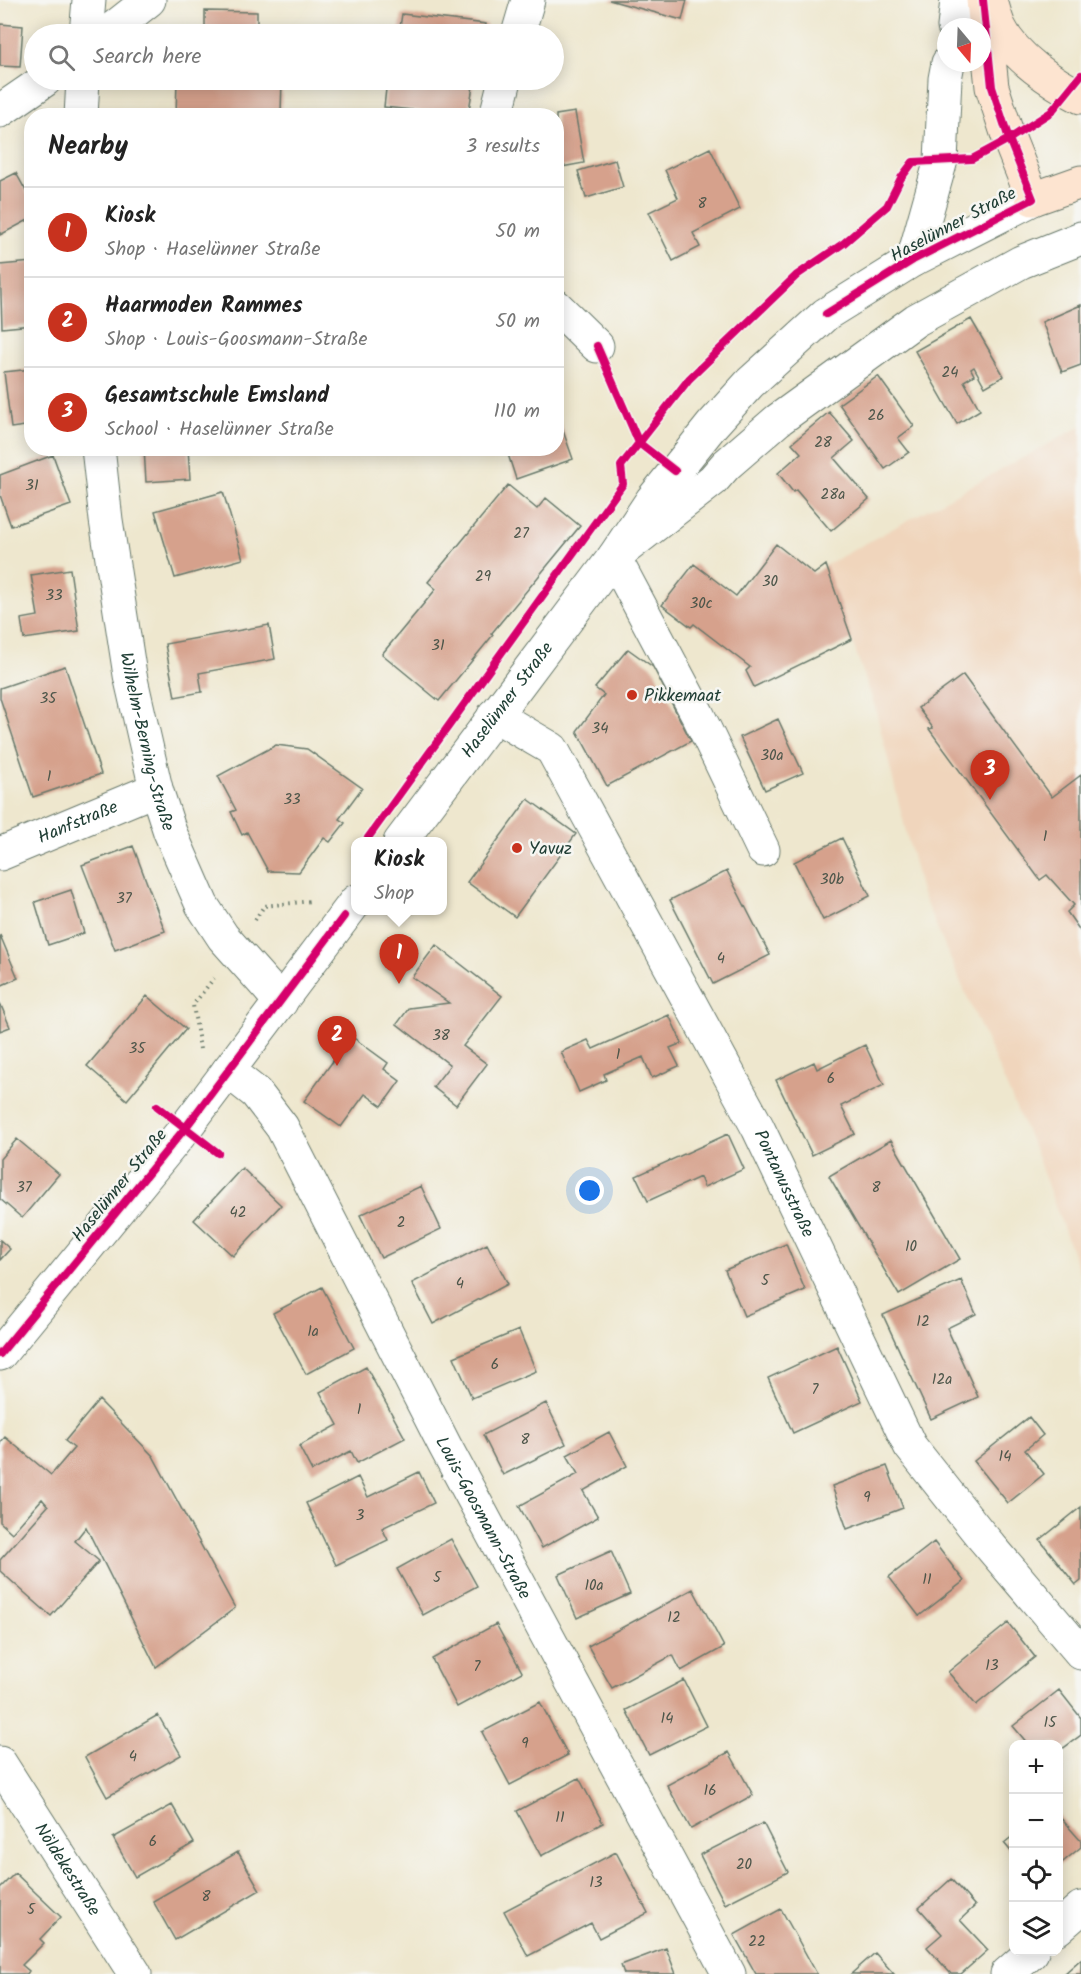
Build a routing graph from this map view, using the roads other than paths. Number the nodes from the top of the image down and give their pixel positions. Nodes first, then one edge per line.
1 (89, 0) edge
2 (149, 0) edge
3 (528, 0) edge
4 (957, 0) edge
5 (982, 0) edge
6 (990, 0) edge
7 (955, 18) edge
8 (87, 24) edge
9 (119, 24) edge
10 (521, 24) edge
11 (946, 72) edge
12 (30, 90) edge
13 (82, 90) edge
14 (502, 90) edge
15 (1081, 97) edge
16 (81, 108) edge
17 (498, 108) edge
18 (0, 111) edge
19 (1081, 182) edge
20 (1033, 199) junction
21 (1081, 238) edge
22 (913, 260) junction
23 (564, 314) edge
24 (597, 346) road end
25 (99, 456) edge
26 (614, 557) junction
27 (494, 715) junction
28 (156, 789) junction
29 (404, 837) edge
30 (763, 850) dead end
31 (0, 854) edge
32 (351, 908) edge
33 (281, 1002) junction
34 (228, 1071) junction
35 (0, 1354) edge
36 (1081, 1653) edge
37 (0, 1763) edge
38 (1081, 1908) edge
39 (1063, 1924) edge
40 (1027, 1956) edge
41 (128, 1971) edge
42 (729, 1974) edge
43 (1007, 1974) edge

1 - 8 street
2 - 9 street
3 - 10 street
4 - 7 street
5 - 20 main road
6 - 15 main road
11 - 22 street
12 - 18 street
13 - 16 street
14 - 17 street
19 - 20 main road
20 - 22 street, Haselünner Straße
21 - 26 street, Haselünner Straße
22 - 26 street, Haselünner Straße
23 - 24 street
25 - 28 street, Wilhelm-Berning-Straße
26 - 27 street, Haselünner Straße
26 - 30 street
27 - 29 street, Haselünner Straße
27 - 36 street, Pontanusstraße
28 - 31 street, Hanfstraße
28 - 33 street, Wilhelm-Berning-Straße
32 - 33 street, Haselünner Straße
33 - 34 street, Haselünner Straße
34 - 35 street, Haselünner Straße
34 - 42 street, Louis-Goosmann-Straße
37 - 41 street, Nöldekestraße
38 - 39 street
40 - 43 street

